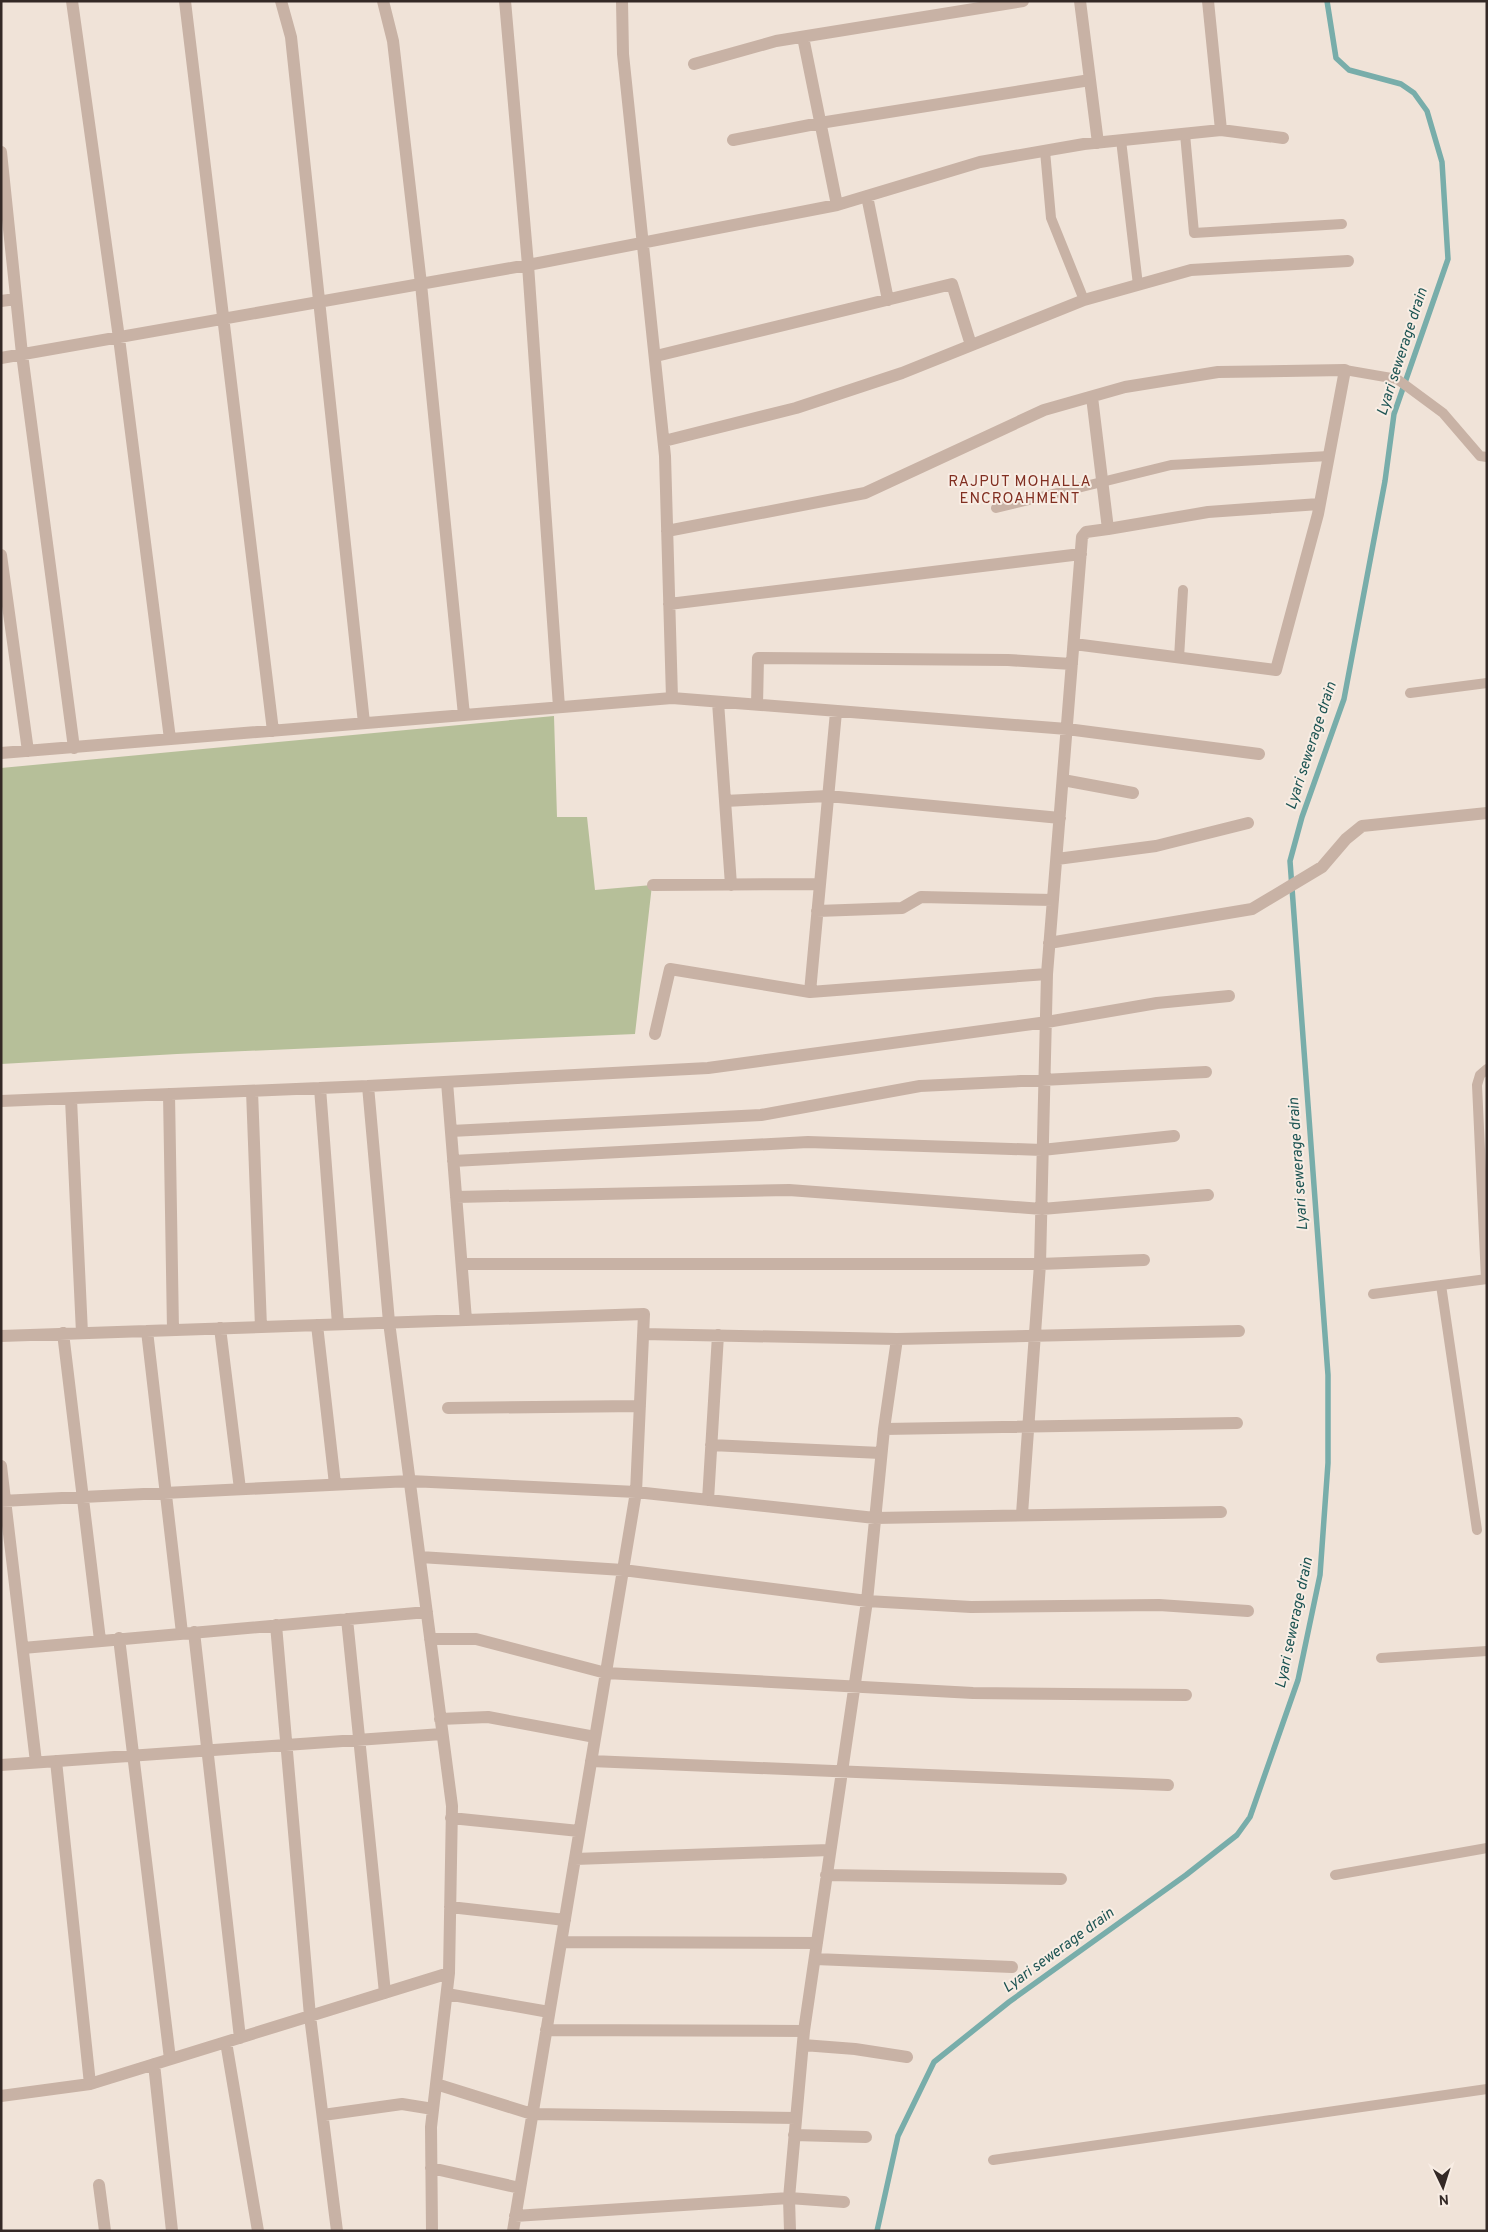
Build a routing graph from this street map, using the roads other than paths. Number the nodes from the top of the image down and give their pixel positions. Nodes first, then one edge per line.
1 (72, 1) edge
2 (185, 1) edge
3 (281, 1) edge
4 (383, 1) edge
5 (505, 1) edge
6 (622, 1) edge
7 (1023, 1) edge
8 (1080, 1) edge
9 (1208, 1) edge
10 (994, 4) edge
11 (802, 37) junction
12 (694, 64) dead end
13 (1090, 80) junction
14 (820, 123) junction
15 (1221, 130) junction
16 (1185, 134) junction
17 (1283, 138) dead end
18 (733, 140) dead end
19 (1121, 140) junction
20 (1098, 143) junction
21 (1045, 151) junction
22 (1, 152) edge
23 (867, 196) junction
24 (837, 205) junction
25 (1342, 224) dead end
26 (5, 230) edge
27 (644, 243) junction
28 (1348, 261) dead end
29 (528, 265) junction
30 (421, 284) junction
31 (1138, 285) junction
32 (16, 299) junction
33 (888, 300) junction
34 (1084, 300) junction
35 (1, 301) edge
36 (319, 302) junction
37 (223, 320) junction
38 (119, 338) junction
39 (971, 345) junction
40 (22, 354) junction
41 (656, 356) junction
42 (1, 358) edge
43 (1345, 370) junction
44 (1092, 397) junction
45 (664, 441) junction
46 (1329, 456) junction
47 (1487, 457) edge
48 (1104, 481) junction
49 (1319, 504) junction
50 (996, 508) dead end
51 (1108, 529) junction
52 (667, 531) junction
53 (1081, 554) junction
54 (1, 555) edge
55 (1183, 590) dead end
56 (669, 604) junction
57 (1074, 644) junction
58 (1179, 658) junction
59 (1072, 664) junction
60 (1487, 683) edge
61 (1410, 693) dead end
62 (672, 698) junction
63 (718, 702) junction
64 (756, 705) junction
65 (559, 707) junction
66 (836, 712) junction
67 (464, 715) junction
68 (364, 723) junction
69 (1066, 729) junction
70 (273, 731) junction
71 (170, 739) junction
72 (74, 748) junction
73 (28, 751) junction
74 (1, 753) edge
75 (1259, 754) dead end
76 (1063, 780) junction
77 (1133, 793) dead end
78 (828, 796) junction
79 (725, 801) junction
80 (1487, 812) edge
81 (1060, 818) junction
82 (1248, 823) dead end
83 (1057, 859) junction
84 (820, 884) junction
85 (731, 885) junction
86 (653, 886) dead end
87 (1053, 900) junction
88 (818, 911) junction
89 (1049, 943) junction
90 (1047, 974) junction
91 (810, 992) junction
92 (1229, 996) dead end
93 (1048, 1022) junction
94 (655, 1034) dead end
95 (1487, 1069) edge
96 (1206, 1072) dead end
97 (1046, 1080) junction
98 (447, 1082) junction
99 (368, 1086) junction
100 (320, 1088) junction
101 (252, 1091) junction
102 (169, 1094) junction
103 (71, 1098) junction
104 (1, 1101) edge
105 (451, 1131) junction
106 (1174, 1136) dead end
107 (1042, 1150) junction
108 (453, 1161) junction
109 (1208, 1195) dead end
110 (456, 1198) junction
111 (1042, 1209) junction
112 (1144, 1260) dead end
113 (462, 1264) junction
114 (1040, 1264) junction
115 (1486, 1279) edge
116 (1441, 1285) junction
117 (1373, 1294) dead end
118 (466, 1320) junction
119 (390, 1322) junction
120 (338, 1324) junction
121 (317, 1325) junction
122 (260, 1327) junction
123 (220, 1328) junction
124 (173, 1330) junction
125 (148, 1331) junction
126 (1239, 1331) dead end
127 (63, 1333) junction
128 (82, 1333) junction
129 (643, 1334) junction
130 (718, 1335) junction
131 (1036, 1335) junction
132 (1, 1336) edge
133 (897, 1339) junction
134 (640, 1406) junction
135 (448, 1408) dead end
136 (1237, 1423) dead end
137 (1028, 1426) junction
138 (884, 1428) junction
139 (711, 1445) junction
140 (881, 1452) junction
141 (1, 1466) edge
142 (410, 1481) junction
143 (335, 1484) junction
144 (240, 1489) junction
145 (636, 1492) junction
146 (166, 1493) junction
147 (83, 1497) junction
148 (708, 1500) junction
149 (4, 1501) edge
150 (1221, 1512) dead end
151 (1022, 1514) junction
152 (875, 1518) junction
153 (1477, 1530) dead end
154 (420, 1557) junction
155 (623, 1570) junction
156 (867, 1600) junction
157 (1248, 1611) dead end
158 (427, 1612) junction
159 (347, 1619) junction
160 (276, 1625) junction
161 (188, 1632) junction
162 (119, 1638) junction
163 (430, 1639) junction
164 (100, 1640) junction
165 (23, 1648) junction
166 (1487, 1650) edge
167 (1381, 1658) dead end
168 (606, 1673) junction
169 (854, 1688) junction
170 (1186, 1695) dead end
171 (440, 1719) junction
172 (442, 1734) junction
173 (595, 1737) junction
174 (359, 1740) junction
175 (284, 1745) junction
176 (208, 1750) junction
177 (133, 1755) junction
178 (56, 1761) junction
179 (591, 1761) junction
180 (36, 1762) junction
181 (1, 1765) edge
182 (843, 1770) junction
183 (1168, 1785) dead end
184 (452, 1818) junction
185 (579, 1830) junction
186 (1487, 1848) edge
187 (829, 1850) junction
188 (575, 1859) junction
189 (826, 1875) junction
190 (1335, 1875) dead end
191 (1061, 1879) dead end
192 (450, 1907) junction
193 (565, 1920) junction
194 (561, 1942) junction
195 (817, 1943) junction
196 (815, 1959) junction
197 (1012, 1967) dead end
198 (449, 1973) junction
199 (385, 1993) junction
200 (447, 1994) junction
201 (549, 2012) junction
202 (310, 2016) junction
203 (546, 2030) junction
204 (804, 2031) junction
205 (240, 2038) junction
206 (226, 2042) junction
207 (804, 2045) junction
208 (907, 2057) dead end
209 (170, 2059) junction
210 (154, 2064) junction
211 (90, 2084) junction
212 (436, 2084) junction
213 (1487, 2089) edge
214 (1, 2096) edge
215 (433, 2109) junction
216 (532, 2114) junction
217 (323, 2115) junction
218 (796, 2118) junction
219 (794, 2135) junction
220 (866, 2137) dead end
221 (993, 2160) dead end
222 (431, 2168) junction
223 (99, 2185) dead end
224 (520, 2188) junction
225 (788, 2198) junction
226 (844, 2202) dead end
227 (516, 2216) junction
228 (105, 2231) edge
229 (172, 2231) edge
230 (258, 2231) edge
231 (337, 2231) edge
232 (432, 2231) edge
233 (513, 2231) edge
234 (790, 2231) edge

1 - 38 street
2 - 37 street
3 - 36 street
4 - 30 street
5 - 29 street
6 - 27 street
7 - 10 street
8 - 13 street
9 - 15 street
10 - 11 street
11 - 12 street
11 - 14 street
13 - 14 street
13 - 20 street
14 - 18 street
14 - 24 street
15 - 16 street
15 - 17 street
16 - 19 street
16 - 25 lane
19 - 20 street
19 - 31 lane
20 - 21 street
21 - 23 street
21 - 34 lane
22 - 26 street
23 - 24 street
23 - 33 street
24 - 27 street
26 - 32 street
27 - 29 street
27 - 41 street
28 - 31 street
29 - 30 street
29 - 65 street
30 - 36 street
30 - 67 street
31 - 34 street
32 - 35 street
32 - 40 street
33 - 39 street
33 - 41 street
34 - 39 street
36 - 37 street
36 - 68 street
37 - 38 street
37 - 70 street
38 - 40 street
38 - 71 street
39 - 45 street
40 - 42 street
40 - 72 street
41 - 45 street
43 - 44 street
43 - 46 street
43 - 47 lane
44 - 48 street
44 - 52 street
45 - 52 street
46 - 48 lane
46 - 49 street
48 - 50 lane
48 - 51 street
49 - 51 street
49 - 58 street
51 - 53 street
52 - 56 street
53 - 56 street
53 - 57 street
54 - 73 street
55 - 58 lane
56 - 62 street
57 - 58 street
57 - 59 street
59 - 64 street
59 - 69 street
60 - 61 lane
62 - 63 street
62 - 65 street
63 - 64 street
63 - 79 street
64 - 66 street
65 - 67 street
66 - 69 street
66 - 78 street
67 - 68 street
68 - 70 street
69 - 75 street
69 - 76 street
70 - 71 street
71 - 72 street
72 - 73 street
73 - 74 street
76 - 77 street
76 - 81 street
78 - 79 street
78 - 81 street
78 - 84 street
79 - 85 street
80 - 89 street
81 - 83 street
82 - 83 street
83 - 87 street
84 - 85 street
84 - 88 street
85 - 86 street
87 - 88 street
87 - 89 street
88 - 91 street
89 - 90 street
90 - 91 street
90 - 93 street
91 - 94 street
92 - 93 street
93 - 97 street
93 - 98 street
95 - 115 lane
96 - 97 street
97 - 105 street
97 - 107 street
98 - 99 street
98 - 105 street
99 - 100 street
99 - 119 street
100 - 101 street
100 - 120 street
101 - 102 street
101 - 122 street
102 - 103 street
102 - 124 street
103 - 104 street
103 - 128 street
105 - 108 street
106 - 107 street
107 - 108 street
107 - 111 street
108 - 110 street
109 - 111 street
110 - 111 street
110 - 113 street
111 - 114 street
112 - 114 street
113 - 114 street
113 - 118 street
114 - 131 street
115 - 116 lane
116 - 117 lane
116 - 153 lane
118 - 119 street
118 - 129 street
119 - 120 street
119 - 142 street
120 - 121 street
121 - 122 street
121 - 143 street
122 - 123 street
123 - 124 street
123 - 144 street
124 - 125 street
125 - 128 street
125 - 146 street
126 - 131 street
127 - 128 street
127 - 132 street
127 - 147 street
129 - 130 street
129 - 134 street
130 - 133 street
130 - 139 street
131 - 133 street
131 - 137 street
133 - 138 street
134 - 135 street
134 - 145 street
136 - 137 street
137 - 138 street
137 - 151 street
138 - 140 street
139 - 140 street
139 - 148 street
140 - 152 street
141 - 149 street
142 - 143 street
142 - 145 street
142 - 154 street
143 - 144 street
144 - 146 street
145 - 148 street
145 - 155 street
146 - 147 street
146 - 161 street
147 - 149 street
147 - 164 street
148 - 152 street
149 - 165 street
150 - 151 street
151 - 152 street
152 - 156 street
154 - 155 street
154 - 158 street
155 - 156 street
155 - 168 street
156 - 157 street
156 - 169 street
158 - 159 street
158 - 163 street
159 - 160 street
159 - 174 street
160 - 161 street
160 - 175 street
161 - 162 street
161 - 176 street
162 - 164 street
162 - 177 street
163 - 168 street
163 - 171 street
164 - 165 street
165 - 180 street
166 - 167 lane
168 - 169 street
168 - 173 street
169 - 170 street
169 - 182 street
171 - 172 street
171 - 173 street
172 - 174 street
172 - 184 street
173 - 179 street
174 - 175 street
174 - 199 street
175 - 176 street
175 - 202 street
176 - 177 street
176 - 205 street
177 - 178 street
177 - 209 street
178 - 180 street
178 - 211 street
179 - 182 street
179 - 185 street
180 - 181 street
182 - 183 street
182 - 187 street
184 - 185 street
184 - 192 street
185 - 188 street
186 - 190 lane
187 - 188 street
187 - 189 street
188 - 193 street
189 - 191 street
189 - 195 street
192 - 193 street
192 - 198 street
193 - 194 street
194 - 195 street
194 - 201 street
195 - 196 street
196 - 197 street
196 - 204 street
198 - 199 street
198 - 200 street
199 - 202 street
200 - 201 street
200 - 212 street
201 - 203 street
202 - 205 street
202 - 217 street
203 - 204 street
203 - 216 street
204 - 207 street
205 - 206 street
206 - 209 street
206 - 230 street
207 - 208 street
207 - 218 street
209 - 210 street
210 - 211 street
210 - 229 street
211 - 214 street
212 - 215 street
212 - 216 street
213 - 221 lane
215 - 217 street
215 - 222 street
216 - 218 street
216 - 224 street
217 - 231 street
218 - 219 street
219 - 220 street
219 - 225 street
222 - 224 street
222 - 232 street
223 - 228 street
224 - 227 street
225 - 226 street
225 - 227 street
225 - 234 street
227 - 233 street

